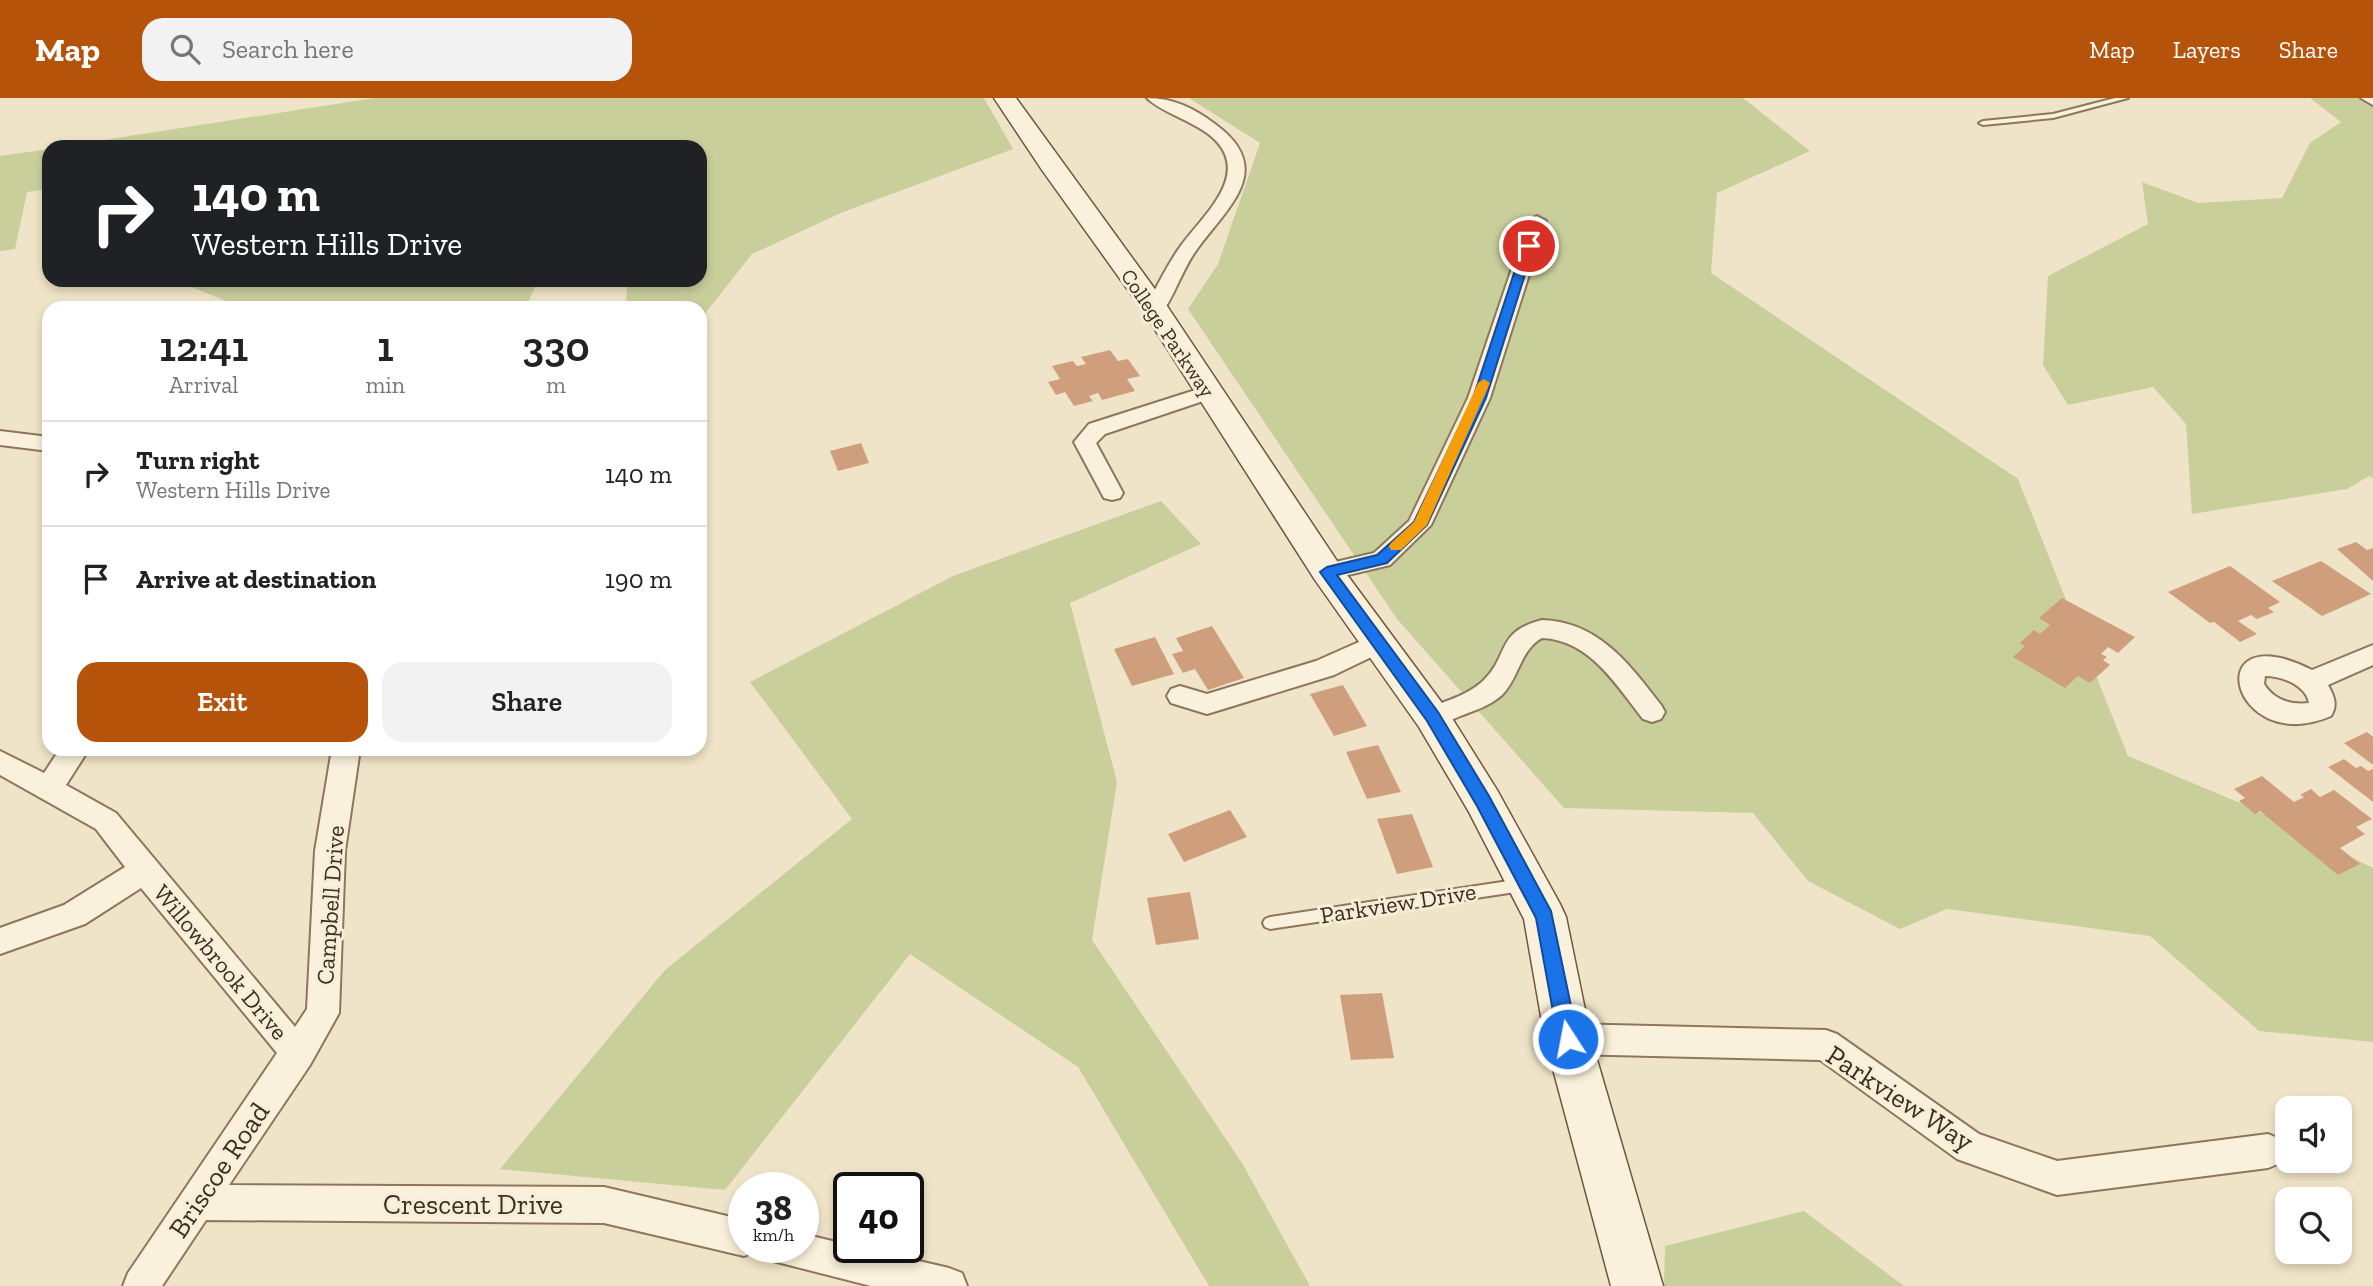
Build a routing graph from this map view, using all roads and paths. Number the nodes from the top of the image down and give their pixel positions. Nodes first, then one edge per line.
1 (1005, 98) edge
2 (1155, 98) edge
3 (2124, 98) edge
4 (1983, 123) dead end
5 (1537, 221) dead end
6 (1154, 309) junction
7 (1208, 392) junction
8 (0, 438) edge
9 (42, 443) edge
10 (1112, 493) dead end
11 (1327, 572) junction
12 (1377, 643) junction
13 (2373, 654) edge
14 (2311, 682) dead end
15 (1180, 695) dead end
16 (1651, 712) dead end
17 (1432, 716) junction
18 (70, 756) edge
19 (345, 756) edge
20 (0, 762) edge
21 (48, 789) junction
22 (144, 870) junction
23 (1525, 884) junction
24 (1270, 923) dead end
25 (0, 941) edge
26 (1568, 1039) junction
27 (298, 1054) junction
28 (2268, 1152) dead end
29 (197, 1202) junction
30 (728, 1234) edge
31 (819, 1256) edge
32 (141, 1286) edge
33 (949, 1286) edge
34 (1637, 1286) edge

1 - 6 street, College Parkway
2 - 6 street
3 - 4 lane
5 - 11 street
6 - 7 street, College Parkway
7 - 10 street
7 - 11 street, College Parkway
8 - 9 street
11 - 12 street
12 - 15 street
12 - 17 street
13 - 14 street
16 - 17 street
17 - 23 street
18 - 21 street
19 - 27 street, Campbell Drive
20 - 21 street, Willowbrook Drive
21 - 22 street, Willowbrook Drive
22 - 25 street, Willowbrook Drive
22 - 27 street, Willowbrook Drive
23 - 24 lane, Parkview Drive
23 - 26 street
26 - 28 street, Parkview Way
26 - 34 street
27 - 29 street, Briscoe Road
29 - 30 street, Crescent Drive
29 - 32 street, Briscoe Road
31 - 33 street

